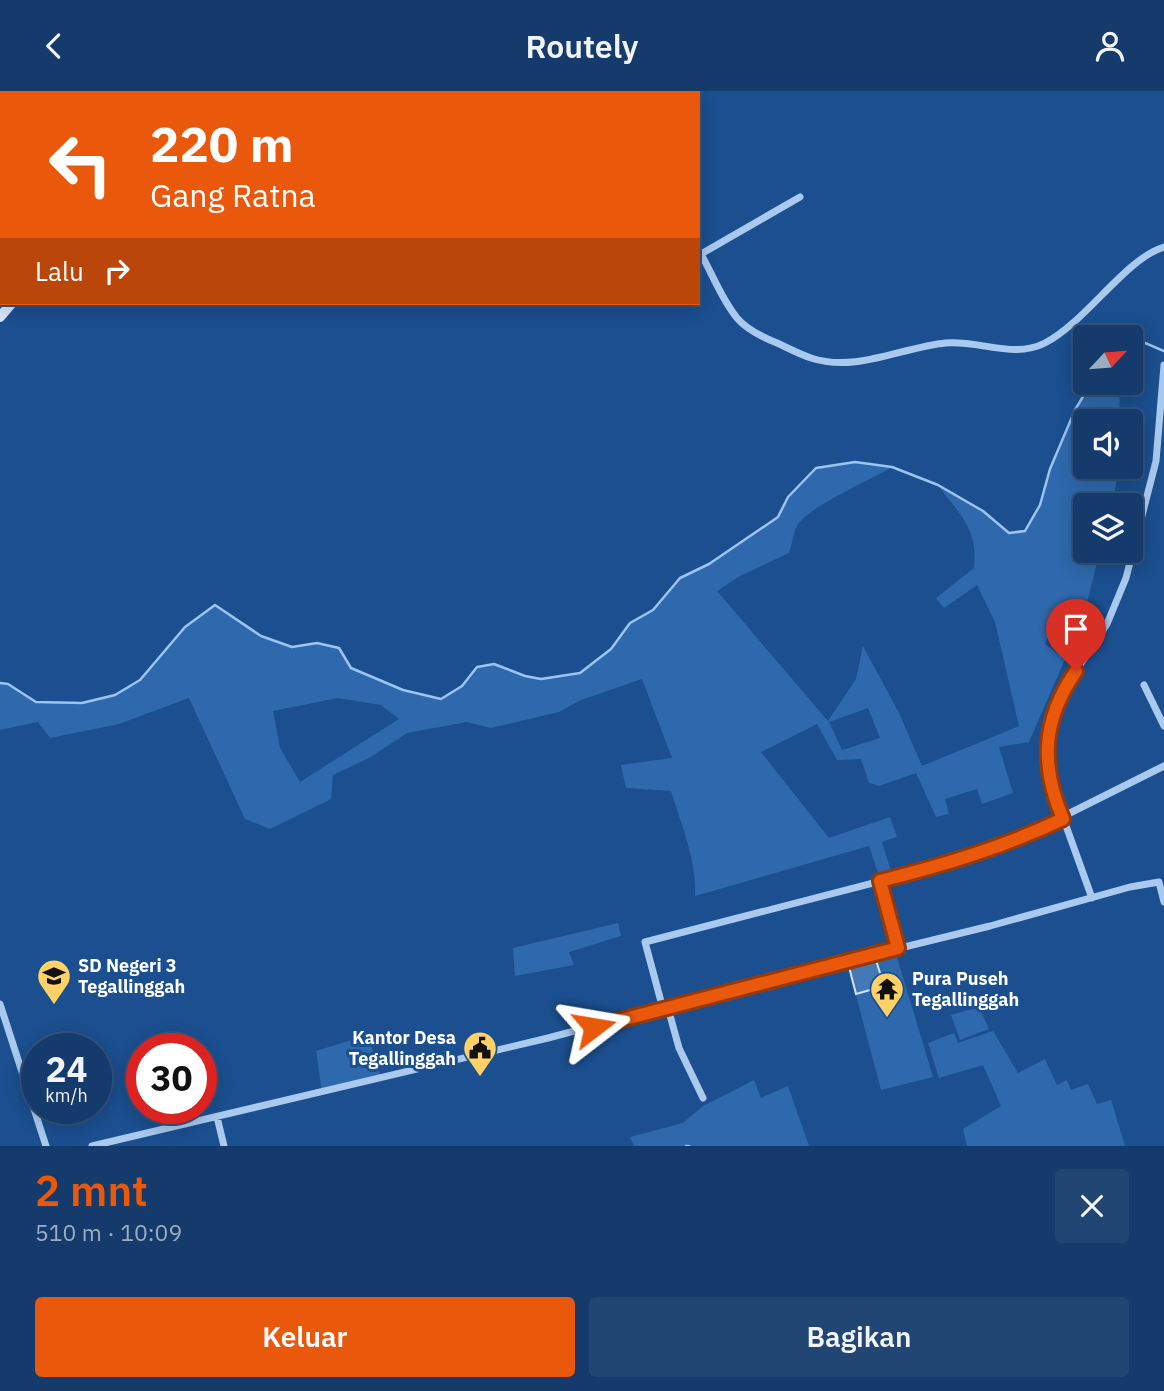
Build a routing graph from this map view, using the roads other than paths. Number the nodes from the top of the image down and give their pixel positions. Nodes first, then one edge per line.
1 (800, 197) dead end
2 (1164, 247) edge
3 (700, 251) edge
4 (1164, 365) edge
5 (1144, 685) dead end
6 (1164, 726) edge
7 (1164, 766) edge
8 (1063, 818) junction
9 (880, 881) junction
10 (1091, 898) junction
11 (1164, 902) edge
12 (898, 948) junction
13 (0, 1004) edge
14 (666, 1008) junction
15 (704, 1098) dead end
16 (217, 1117) joint
17 (191, 1124) edge
18 (119, 1143) edge
19 (47, 1146) edge
20 (92, 1146) edge
21 (225, 1146) edge

1 - 3 street
2 - 3 street
4 - 8 street
5 - 6 street
7 - 8 street
8 - 9 street
8 - 10 street
9 - 12 street
9 - 14 street
10 - 11 street
10 - 12 street
12 - 14 street
13 - 19 street
14 - 15 street
14 - 16 street
16 - 21 street
17 - 18 street
18 - 20 street

